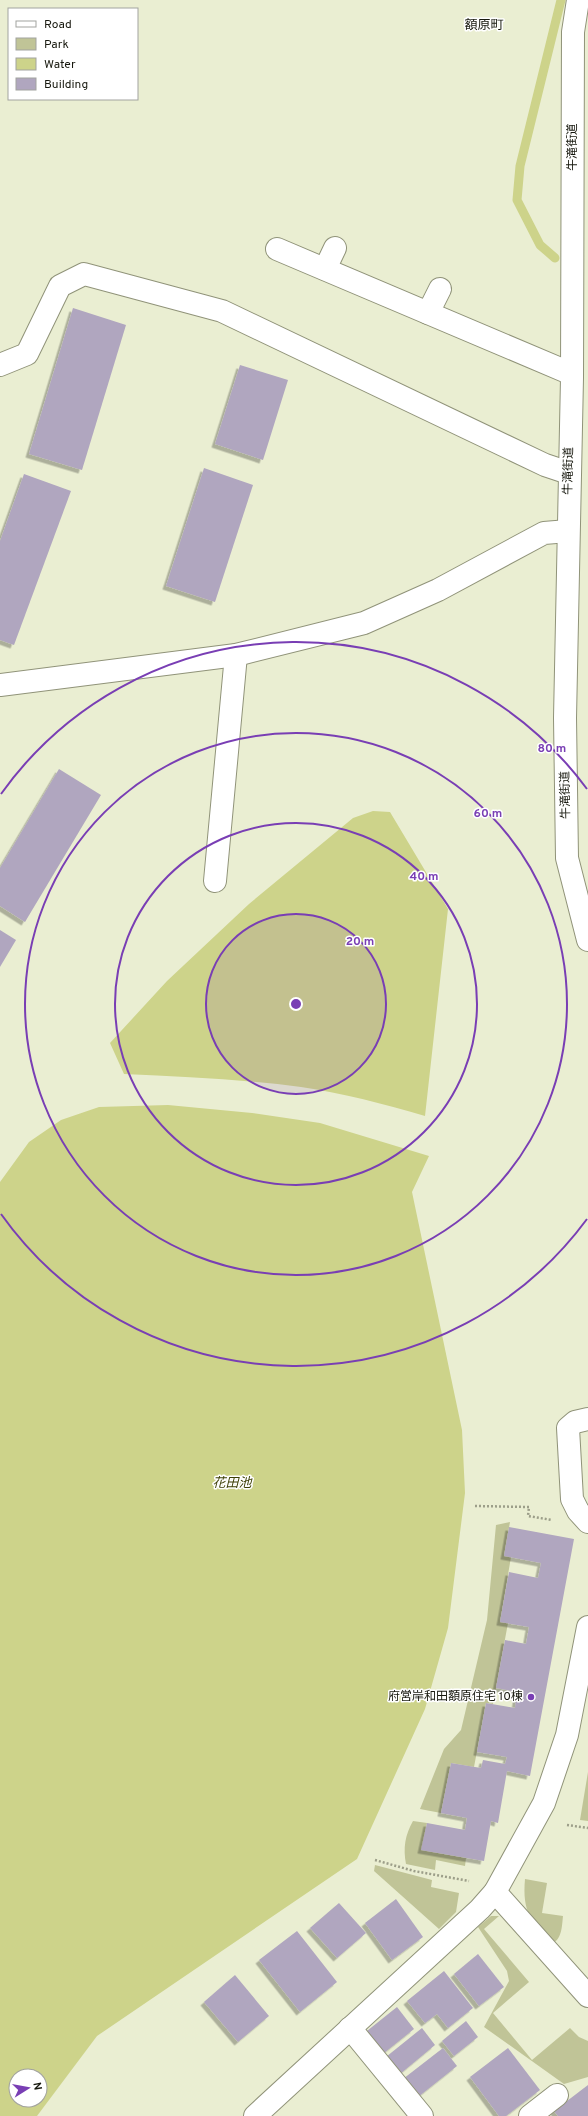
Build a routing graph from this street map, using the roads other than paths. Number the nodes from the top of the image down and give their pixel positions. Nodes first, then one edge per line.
1 (578, 0) edge
2 (334, 248) dead end
3 (277, 249) dead end
4 (325, 270) junction
5 (440, 289) dead end
6 (428, 313) junction
7 (0, 365) edge
8 (577, 376) edge
9 (569, 473) junction
10 (568, 531) junction
11 (236, 655) junction
12 (0, 685) edge
13 (215, 880) dead end
14 (588, 940) edge
15 (588, 1419) edge
16 (588, 1522) edge
17 (588, 1627) edge
18 (495, 1892) junction
19 (588, 1996) edge
20 (350, 2028) junction
21 (557, 2095) dead end
22 (255, 2116) edge
23 (422, 2116) edge
24 (530, 2116) edge

1 - 8 street, 牛滝街道
2 - 4 street
3 - 4 street
4 - 6 street
5 - 6 street
6 - 8 street
7 - 9 street
8 - 9 street, 牛滝街道
9 - 10 street, 牛滝街道
10 - 11 street
10 - 14 street, 牛滝街道
11 - 12 street
11 - 13 street
15 - 16 street
17 - 18 street
18 - 19 street
18 - 20 street
20 - 22 street
20 - 23 street
21 - 24 street

